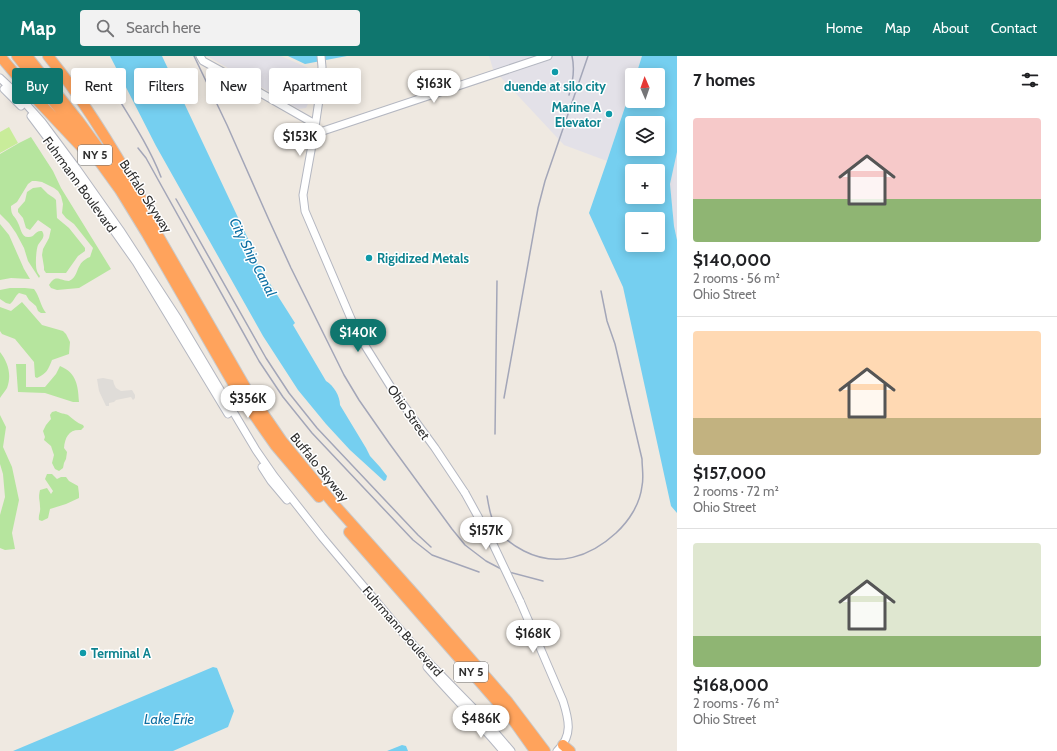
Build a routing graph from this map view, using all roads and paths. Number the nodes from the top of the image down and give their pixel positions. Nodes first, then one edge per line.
1 (0, 56) edge
2 (17, 56) edge
3 (27, 56) edge
4 (48, 56) edge
5 (200, 56) edge
6 (321, 56) edge
7 (548, 56) edge
8 (0, 78) edge
9 (0, 84) edge
10 (24, 106) junction
11 (315, 124) junction
12 (314, 134) junction
13 (120, 190) junction
14 (144, 211) junction
15 (168, 263) junction
16 (445, 684) junction
17 (563, 749) edge
18 (503, 751) edge
19 (511, 751) edge
20 (542, 751) edge

1 - 13 highway
2 - 13 highway, Buffalo Skyway / NY 5
3 - 14 highway, Buffalo Skyway / NY 5
4 - 14 highway
5 - 11 street
6 - 11 street, Ohio Street
7 - 12 street
8 - 10 street, Fuhrmann Boulevard
9 - 10 street, Fuhrmann Boulevard
10 - 16 street, Fuhrmann Boulevard
11 - 12 street, Ohio Street
12 - 17 street, Ohio Street, bridge
13 - 15 highway, Buffalo Skyway / NY 5
14 - 15 highway, Buffalo Skyway / NY 5
15 - 20 highway, Buffalo Skyway / NY 5
15 - 20 highway, Buffalo Skyway / NY 5
16 - 18 street, Fuhrmann Boulevard
16 - 19 street, Fuhrmann Boulevard

